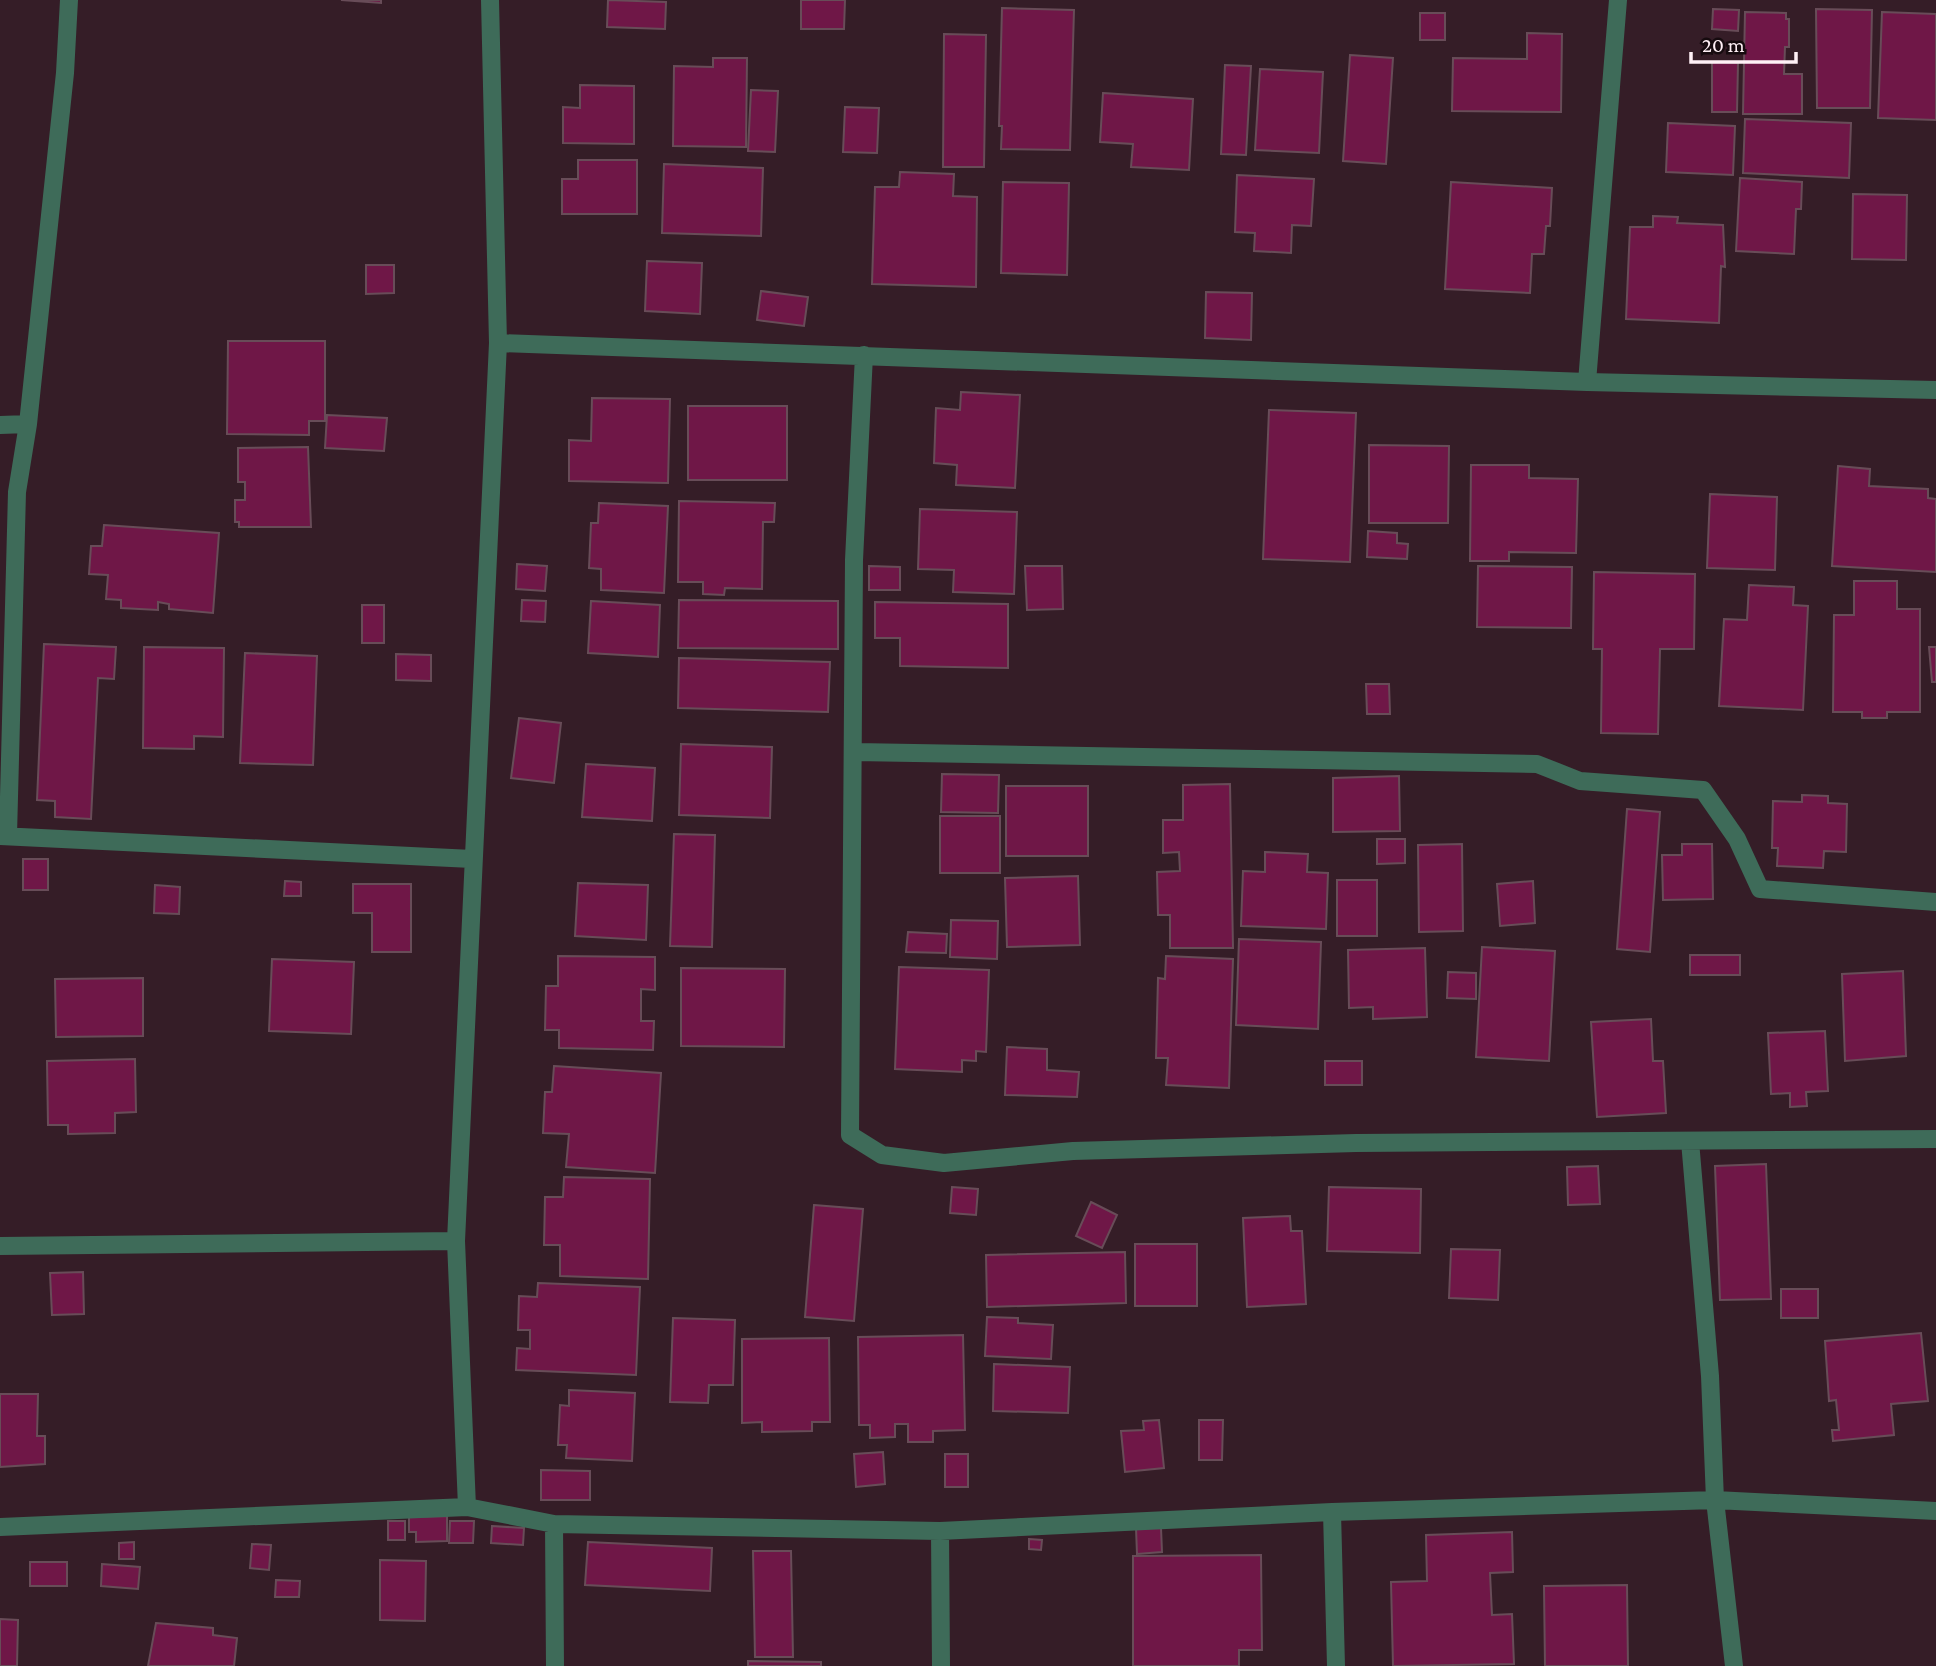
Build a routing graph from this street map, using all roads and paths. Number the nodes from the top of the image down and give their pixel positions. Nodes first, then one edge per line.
1 (69, 0) edge
2 (490, 0) edge
3 (1618, 0) edge
4 (498, 343) junction
5 (864, 355) junction
6 (1587, 382) junction
7 (1936, 390) edge
8 (28, 424) junction
9 (0, 425) edge
10 (855, 752) junction
11 (4, 835) edge
12 (471, 859) junction
13 (1936, 902) edge
14 (1936, 1139) edge
15 (1690, 1141) junction
16 (456, 1241) junction
17 (0, 1246) edge
18 (1715, 1500) junction
19 (467, 1507) junction
20 (1936, 1511) edge
21 (1332, 1512) junction
22 (554, 1524) junction
23 (0, 1527) edge
24 (940, 1531) junction
25 (555, 1666) edge
26 (940, 1666) edge
27 (1336, 1666) edge
28 (1734, 1666) edge

1 - 8 street
2 - 4 street
3 - 6 street
4 - 5 street
4 - 12 street
5 - 6 street
5 - 10 street
6 - 7 street
8 - 9 street
8 - 11 street
10 - 13 street
10 - 15 street
11 - 12 street
12 - 16 street
14 - 15 street
15 - 18 street
16 - 17 street
16 - 19 street
18 - 20 street
18 - 21 street
18 - 28 street
19 - 22 street
19 - 23 street
21 - 24 street
21 - 27 street
22 - 24 street
22 - 25 street
24 - 26 street

